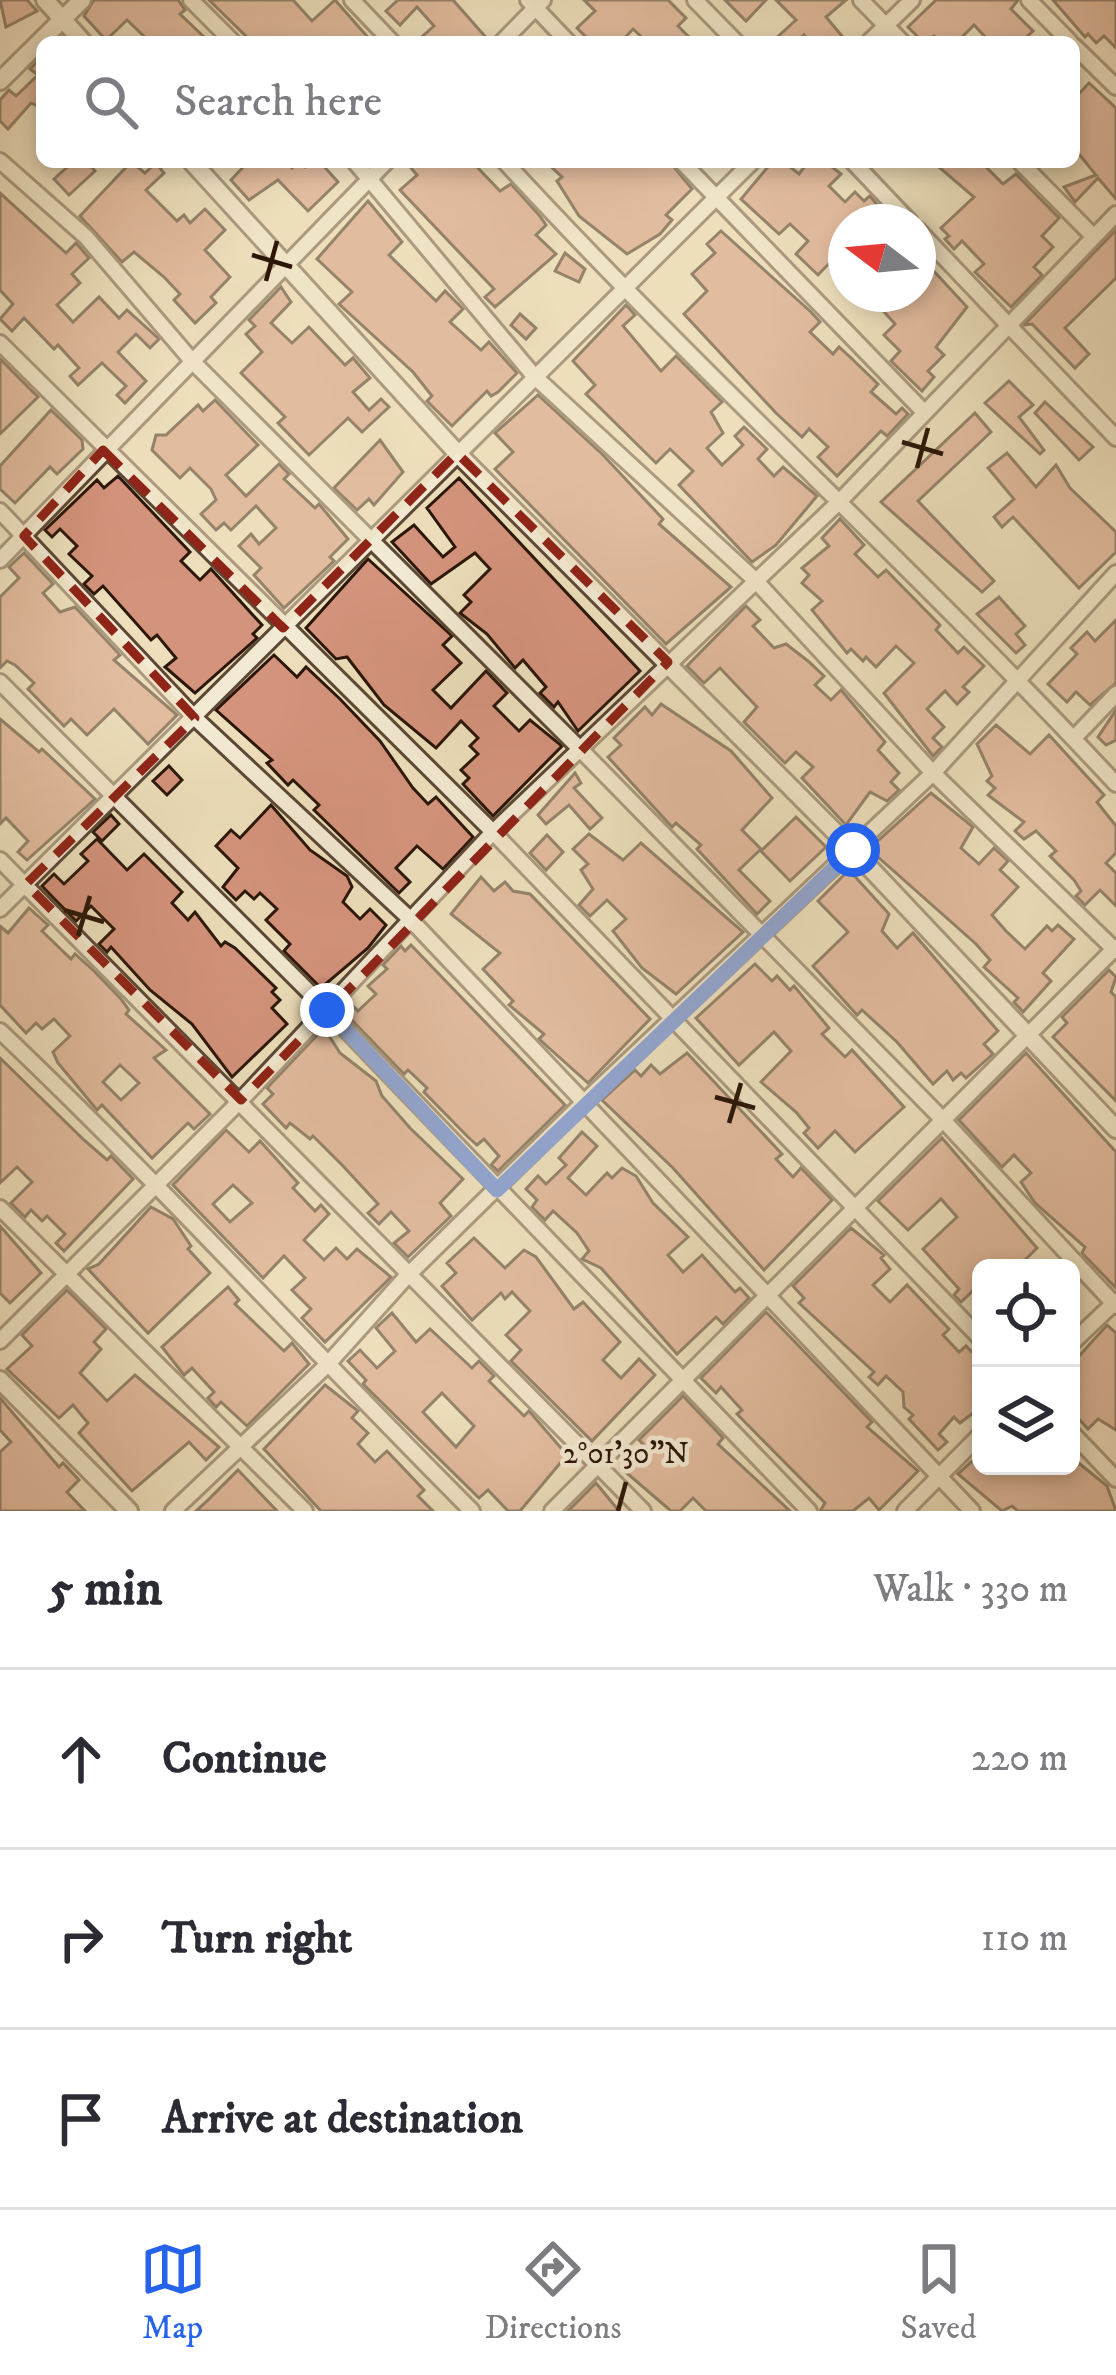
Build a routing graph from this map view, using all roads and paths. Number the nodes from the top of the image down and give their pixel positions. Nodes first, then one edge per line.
1 (45, 0) edge
2 (82, 0) edge
3 (191, 0) edge
4 (352, 0) edge
5 (694, 0) edge
6 (861, 0) edge
7 (912, 0) edge
8 (1029, 0) edge
9 (535, 2) edge
10 (63, 20) junction
11 (885, 25) junction
12 (47, 36) edge
13 (78, 36) edge
14 (227, 36) edge
15 (386, 36) edge
16 (507, 36) edge
17 (563, 36) edge
18 (730, 36) edge
19 (875, 36) edge
20 (896, 36) edge
21 (1064, 36) edge
22 (36, 47) edge
23 (1080, 52) edge
24 (0, 82) edge
25 (1116, 87) edge
26 (0, 161) edge
27 (197, 168) edge
28 (361, 168) edge
29 (380, 168) edge
30 (511, 168) edge
31 (688, 168) edge
32 (746, 168) edge
33 (859, 168) edge
34 (1026, 168) edge
35 (370, 178) junction
36 (717, 198) junction
37 (893, 204) edge
38 (1116, 214) edge
39 (1092, 235) junction
40 (936, 249) edge
41 (286, 266) junction
42 (622, 289) junction
43 (1007, 323) junction
44 (0, 343) edge
45 (193, 362) junction
46 (534, 376) junction
47 (923, 411) junction
48 (1116, 438) edge
49 (103, 450) junction
50 (457, 453) junction
51 (841, 500) junction
52 (0, 511) edge
53 (24, 536) junction
54 (371, 543) junction
55 (0, 560) edge
56 (1116, 573) edge
57 (755, 580) junction
58 (283, 628) junction
59 (668, 662) junction
60 (1018, 678) junction
61 (0, 682) edge
62 (1116, 694) edge
63 (195, 718) junction
64 (1074, 738) junction
65 (578, 747) junction
66 (933, 772) junction
67 (1116, 784) edge
68 (116, 798) junction
69 (493, 832) junction
70 (853, 850) junction
71 (0, 860) edge
72 (26, 884) junction
73 (0, 910) edge
74 (410, 919) junction
75 (764, 938) junction
76 (1115, 949) edge
77 (327, 1010) junction
78 (674, 1021) junction
79 (0, 1031) edge
80 (1027, 1036) junction
81 (241, 1100) junction
82 (582, 1104) junction
83 (945, 1122) junction
84 (1116, 1129) edge
85 (158, 1181) junction
86 (497, 1190) junction
87 (0, 1208) edge
88 (856, 1208) junction
89 (69, 1273) junction
90 (407, 1276) junction
91 (766, 1291) junction
92 (1115, 1304) edge
93 (972, 1330) edge
94 (1080, 1336) edge
95 (0, 1341) edge
96 (326, 1366) junction
97 (0, 1380) edge
98 (684, 1380) junction
99 (1080, 1441) edge
100 (972, 1443) edge
101 (242, 1446) junction
102 (598, 1464) junction
103 (938, 1478) junction
104 (1116, 1479) edge
105 (129, 1511) edge
106 (173, 1511) edge
107 (305, 1511) edge
108 (472, 1511) edge
109 (551, 1511) edge
110 (643, 1511) edge
111 (809, 1511) edge
112 (904, 1511) edge
113 (972, 1511) edge

1 - 10 street
2 - 10 street
3 - 14 street
4 - 15 street
5 - 18 street
6 - 11 street
7 - 11 street
8 - 21 street
9 - 16 street
9 - 17 street
10 - 12 street
10 - 13 street
11 - 19 street
11 - 20 street
22 - 24 street
23 - 25 street
26 - 45 street
27 - 41 street
28 - 35 street
29 - 35 street
30 - 42 street
31 - 36 street
32 - 36 street
33 - 37 street
34 - 39 street
35 - 41 street
35 - 46 street
36 - 42 street
36 - 47 street
38 - 39 street
39 - 43 street
40 - 43 street
41 - 45 street
41 - 50 street
42 - 46 street
42 - 51 street
43 - 47 street
43 - 48 street
44 - 49 street
45 - 49 street
45 - 54 street
46 - 50 street
46 - 57 street
47 - 51 street
49 - 53 street
49 - 58 street
50 - 54 street
50 - 59 street
51 - 57 street
51 - 60 street
52 - 53 street
53 - 55 street
53 - 63 street
54 - 58 street
54 - 65 street
56 - 60 street
57 - 59 street
57 - 66 street
58 - 63 street
58 - 69 street
59 - 65 street
59 - 70 street
60 - 64 street
60 - 66 street
61 - 68 street
62 - 64 street
63 - 68 street
63 - 74 street
64 - 67 street
65 - 69 street
65 - 75 street
66 - 70 street
66 - 76 street
68 - 72 street
68 - 77 street
69 - 74 street
69 - 78 street
70 - 75 street
70 - 80 street
71 - 72 street
72 - 73 street
72 - 81 street
74 - 77 street
74 - 82 street
75 - 78 street
75 - 83 street
76 - 80 street
77 - 81 street
77 - 86 street
78 - 82 street
78 - 88 street
79 - 85 street
80 - 83 street
80 - 84 street
81 - 85 street
81 - 90 street
82 - 86 street
82 - 91 street
83 - 88 street
83 - 92 street
85 - 89 street
85 - 96 street
86 - 90 street
86 - 98 street
87 - 89 street
88 - 91 street
88 - 93 street
89 - 95 street
89 - 101 street
90 - 96 street
90 - 102 street
91 - 98 street
91 - 103 street
92 - 94 street
96 - 101 street
96 - 108 street
97 - 105 street
98 - 102 street
98 - 111 street
99 - 104 street
100 - 103 street
101 - 106 street
101 - 107 street
102 - 109 street
102 - 110 street
103 - 112 street
103 - 113 street

